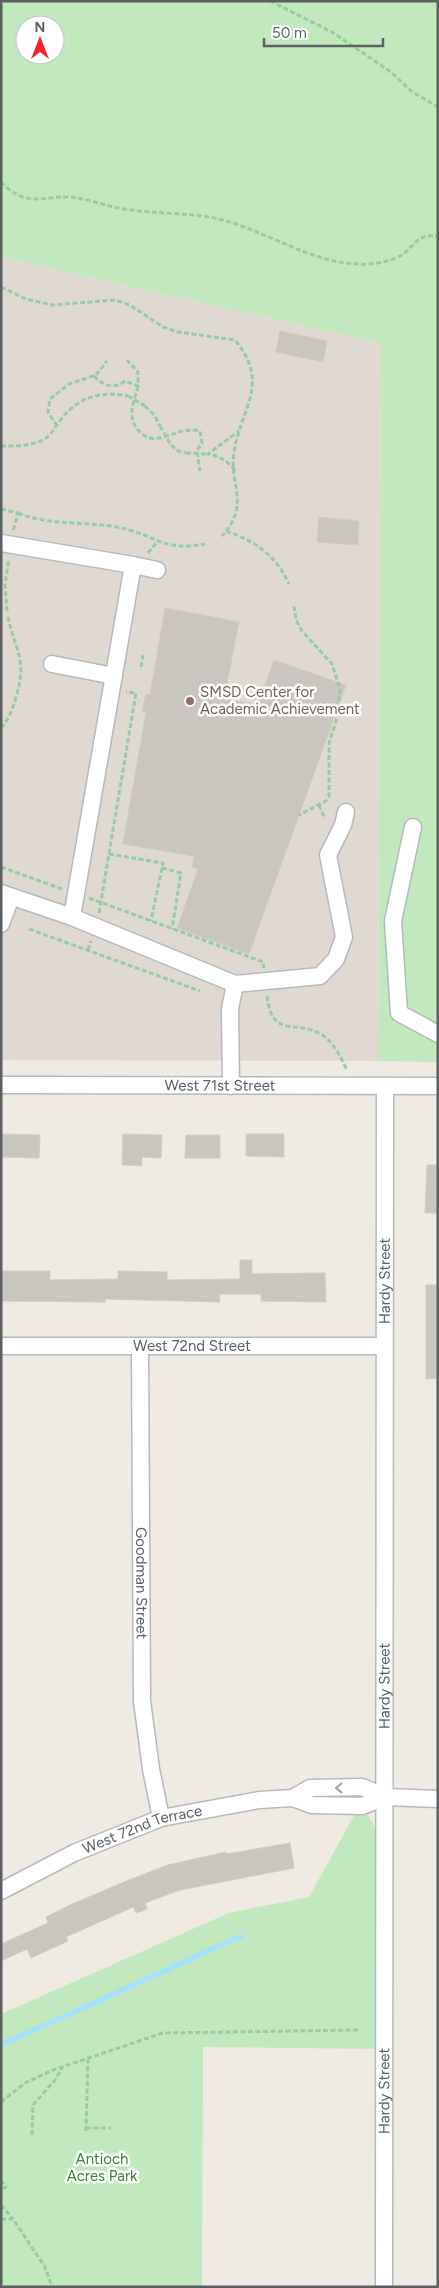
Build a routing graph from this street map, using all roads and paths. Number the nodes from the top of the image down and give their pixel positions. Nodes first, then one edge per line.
1 (270, 1) edge
2 (438, 107) edge
3 (1, 182) edge
4 (438, 236) edge
5 (1, 287) edge
6 (127, 360) dead end
7 (107, 361) dead end
8 (94, 376) junction
9 (138, 386) junction
10 (57, 426) junction
11 (240, 431) junction
12 (1, 446) edge
13 (208, 454) junction
14 (200, 471) dead end
15 (235, 471) junction
16 (1, 509) edge
17 (18, 513) junction
18 (14, 523) dead end
19 (226, 531) junction
20 (222, 536) dead end
21 (205, 544) dead end
22 (5, 548) edge
23 (133, 565) junction
24 (157, 570) dead end
25 (289, 584) dead end
26 (294, 606) dead end
27 (7, 611) dead end
28 (8, 617) dead end
29 (143, 655) dead end
30 (52, 664) dead end
31 (141, 667) dead end
32 (114, 676) junction
33 (121, 691) dead end
34 (1, 728) edge
35 (319, 805) junction
36 (346, 812) dead end
37 (299, 815) dead end
38 (325, 819) dead end
39 (413, 828) dead end
40 (109, 854) junction
41 (1, 867) edge
42 (162, 868) junction
43 (66, 890) dead end
44 (6, 895) edge
45 (86, 897) dead end
46 (100, 902) junction
47 (72, 917) junction
48 (151, 921) junction
49 (1, 924) edge
50 (29, 928) dead end
51 (172, 928) junction
52 (89, 945) dead end
53 (88, 950) junction
54 (265, 968) dead end
55 (235, 984) junction
56 (266, 990) dead end
57 (200, 991) dead end
58 (438, 1034) edge
59 (347, 1070) dead end
60 (1, 1085) edge
61 (231, 1086) junction
62 (385, 1086) junction
63 (438, 1086) edge
64 (1, 1346) edge
65 (384, 1346) junction
66 (140, 1347) junction
67 (386, 1797) junction
68 (438, 1799) edge
69 (161, 1818) junction
70 (1, 1891) edge
71 (358, 2030) dead end
72 (88, 2060) junction
73 (62, 2067) junction
74 (1, 2102) edge
75 (111, 2128) dead end
76 (32, 2136) dead end
77 (1, 2180) edge
78 (1, 2190) edge
79 (1, 2205) edge
80 (1, 2219) edge
81 (13, 2219) junction
82 (52, 2287) edge
83 (384, 2287) edge

1 - 2 path
3 - 4 path
5 - 11 path
6 - 9 path
7 - 8 path
8 - 9 path
8 - 10 path
9 - 14 path
10 - 12 path
10 - 13 path, bridge
11 - 13 path
11 - 15 path
13 - 15 path
15 - 19 path
16 - 17 path
17 - 18 path
17 - 21 path
19 - 20 path
19 - 25 path
22 - 23 street
22 - 27 path
23 - 24 street
23 - 32 street
26 - 35 path
28 - 34 path
29 - 31 path
30 - 32 street
32 - 47 street
33 - 40 path
35 - 37 path
35 - 38 path
36 - 55 street
39 - 58 street
40 - 42 path
40 - 46 path
41 - 43 path
42 - 48 path
42 - 51 path
44 - 47 street
44 - 49 street
45 - 46 path
46 - 48 path
47 - 55 street
48 - 51 path
50 - 53 path
51 - 54 path
52 - 53 path
53 - 57 path
55 - 61 street
56 - 59 path
60 - 61 street, West 71st Street
61 - 62 street, West 71st Street
62 - 63 street, West 71st Street
62 - 65 street, Hardy Street
64 - 66 street, West 72nd Street
65 - 66 street, West 72nd Street
65 - 67 street, Hardy Street
66 - 69 street, Goodman Street
67 - 68 street, West 72nd Terrace
67 - 69 street, West 72nd Terrace
67 - 83 street, Hardy Street
69 - 70 street, West 72nd Terrace
71 - 72 path
72 - 73 path
72 - 75 path
73 - 74 path
73 - 76 path
77 - 78 path
79 - 81 path
80 - 81 path
81 - 82 path

